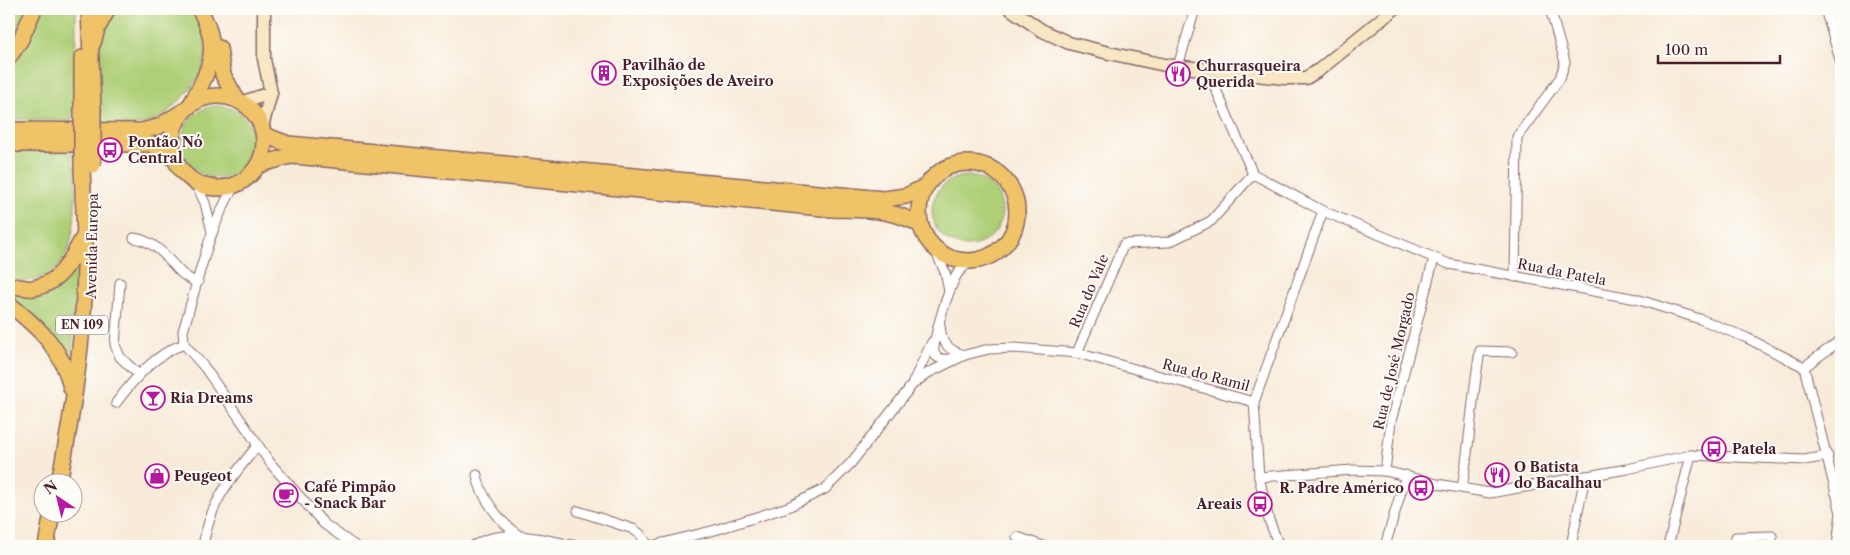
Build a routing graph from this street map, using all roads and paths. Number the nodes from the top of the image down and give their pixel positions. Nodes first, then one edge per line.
1 (34, 9) edge
2 (82, 9) edge
3 (89, 9) edge
4 (108, 9) edge
5 (199, 9) edge
6 (210, 9) edge
7 (264, 9) edge
8 (1011, 9) edge
9 (1195, 9) edge
10 (1394, 9) edge
11 (1550, 9) edge
12 (1825, 9) edge
13 (92, 50) junction
14 (9, 57) edge
15 (1841, 63) edge
16 (1178, 66) junction
17 (1207, 69) junction
18 (271, 93) junction
19 (240, 101) junction
20 (188, 107) junction
21 (87, 109) junction
22 (9, 130) edge
23 (263, 131) junction
24 (9, 144) edge
25 (175, 159) junction
26 (258, 165) junction
27 (88, 166) junction
28 (1253, 174) junction
29 (195, 182) junction
30 (235, 185) junction
31 (926, 186) junction
32 (1323, 211) junction
33 (920, 224) junction
34 (85, 234) junction
35 (212, 234) junction
36 (134, 238) dead end
37 (934, 248) junction
38 (1434, 258) junction
39 (973, 261) junction
40 (1515, 276) junction
41 (198, 282) junction
42 (120, 283) dead end
43 (9, 285) edge
44 (949, 291) junction
45 (9, 304) edge
46 (940, 324) junction
47 (936, 334) junction
48 (1841, 340) edge
49 (184, 344) junction
50 (1512, 352) dead end
51 (1077, 353) junction
52 (966, 355) junction
53 (1804, 367) junction
54 (138, 375) junction
55 (912, 385) junction
56 (1254, 402) junction
57 (116, 403) dead end
58 (257, 446) junction
59 (1691, 455) junction
60 (1828, 456) junction
61 (1385, 471) junction
62 (63, 472) edge
63 (63, 472) edge
64 (64, 472) edge
65 (477, 475) dead end
66 (1406, 475) junction
67 (1585, 476) junction
68 (1260, 477) junction
69 (1462, 488) junction
70 (578, 511) dead end
71 (1841, 513) edge
72 (50, 522) edge
73 (58, 522) edge
74 (517, 534) junction
75 (1017, 537) dead end
76 (46, 546) edge
77 (54, 546) edge
78 (203, 546) edge
79 (355, 546) edge
80 (474, 546) edge
81 (578, 546) edge
82 (650, 546) edge
83 (1043, 546) edge
84 (1279, 546) edge
85 (1385, 546) edge
86 (1571, 546) edge
87 (1668, 546) edge
88 (1736, 546) edge
89 (1772, 546) edge
90 (1837, 546) edge

1 - 14 main road
2 - 21 main road, Avenida Europa / EN 109
3 - 13 main road, Avenida Europa / EN 109
4 - 13 main road
5 - 20 main road
6 - 19 main road
7 - 18 street
8 - 16 street
9 - 16 street
10 - 17 street
11 - 40 street
12 - 15 street
13 - 21 main road, Avenida Europa / EN 109
16 - 17 street
17 - 28 street
18 - 19 street
18 - 23 street
19 - 20 main road
19 - 23 main road
20 - 22 main road
20 - 25 main road
21 - 27 main road, Avenida Europa / EN 109, bridge
23 - 26 main road
23 - 31 main road
24 - 25 main road
25 - 29 main road
26 - 30 main road
26 - 33 main road
27 - 34 main road, Avenida Europa / EN 109
27 - 64 main road, Avenida Europa / EN 109
28 - 32 street, Rua da Patela
28 - 51 street, Rua do Vale
29 - 30 main road
29 - 35 street
30 - 35 street
31 - 33 main road
31 - 39 main road
32 - 38 street, Rua da Patela
32 - 56 street
33 - 37 main road
34 - 43 main road
34 - 62 main road, Avenida Europa / EN 109
35 - 41 street
36 - 41 street
37 - 39 main road
37 - 44 street
38 - 40 street, Rua da Patela
38 - 61 street, Rua de José Morgado
39 - 44 street
40 - 53 street, Rua da Patela
41 - 49 street
42 - 54 street
44 - 46 street
45 - 63 main road
46 - 47 street
46 - 52 street
47 - 52 street
47 - 55 street
48 - 53 street
49 - 54 street
49 - 58 street
50 - 69 street
51 - 52 street, Rua do Ramil
51 - 56 street, Rua do Ramil
52 - 55 street
53 - 60 street
54 - 57 street
55 - 82 street
56 - 68 street, Rua do Ramil
58 - 78 street
58 - 79 street
59 - 60 street
59 - 67 street
59 - 87 street
60 - 71 street
61 - 66 street
61 - 68 street
65 - 74 street
66 - 69 street
66 - 85 street
67 - 69 street
67 - 86 street
68 - 84 street, Rua do Ramil
70 - 82 street
71 - 90 street
72 - 76 main road
73 - 77 main road
74 - 80 street
74 - 81 street
75 - 83 street
88 - 89 street

